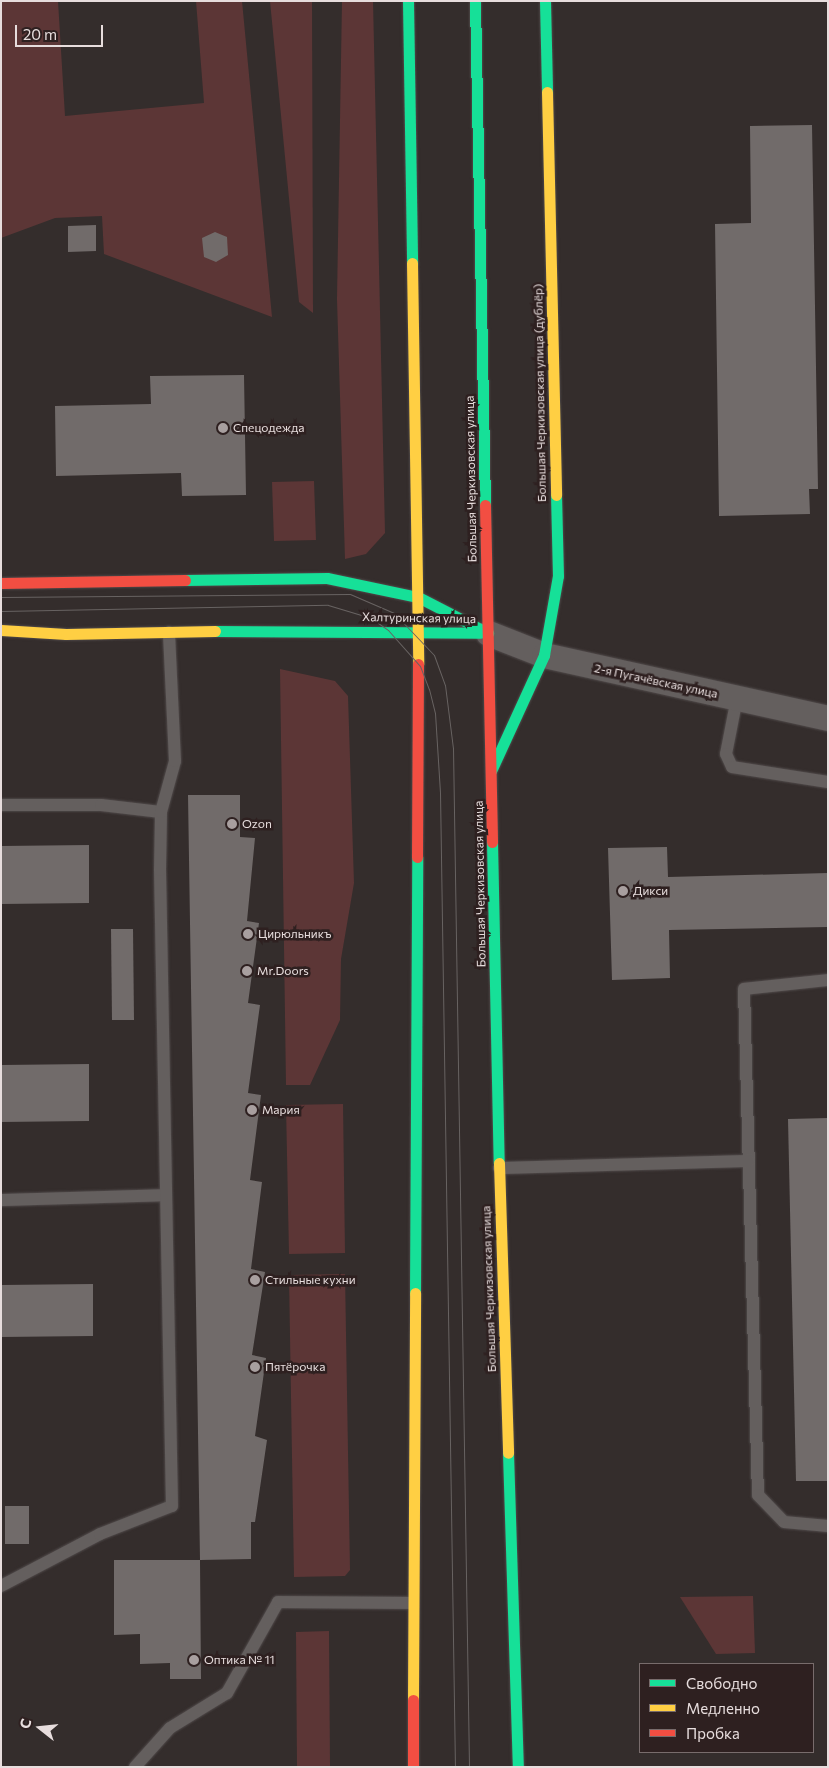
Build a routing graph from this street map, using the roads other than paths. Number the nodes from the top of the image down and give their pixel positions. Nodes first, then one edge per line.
1 (408, 1) edge
2 (475, 1) edge
3 (545, 1) edge
4 (1, 583) edge
5 (418, 596) junction
6 (1, 630) edge
7 (418, 631) junction
8 (169, 632) junction
9 (488, 633) junction
10 (544, 656) junction
11 (737, 698) junction
12 (828, 718) edge
13 (491, 771) junction
14 (828, 782) edge
15 (1, 805) edge
16 (161, 812) junction
17 (828, 980) edge
18 (749, 1161) junction
19 (499, 1168) junction
20 (165, 1196) junction
21 (1, 1200) edge
22 (828, 1526) edge
23 (1, 1586) edge
24 (412, 1603) junction
25 (135, 1767) edge
26 (413, 1767) edge
27 (518, 1767) edge

1 - 5 main road
2 - 9 main road, Большая Черкизовская улица
3 - 10 main road, Большая Черкизовская улица (дублёр)
4 - 5 main road, Халтуринская улица
5 - 7 main road
5 - 9 main road, Халтуринская улица
6 - 8 main road, Халтуринская улица
7 - 8 main road, Халтуринская улица
7 - 9 main road, Халтуринская улица
7 - 24 main road
8 - 16 lane
9 - 10 street, 2-я Пугачёвская улица
9 - 13 main road, Большая Черкизовская улица
10 - 11 street, 2-я Пугачёвская улица
10 - 13 main road, Большая Черкизовская улица (дублёр)
11 - 12 street, 2-я Пугачёвская улица
11 - 14 lane
13 - 19 main road, Большая Черкизовская улица
15 - 16 lane
16 - 20 lane
17 - 18 lane
18 - 19 lane
18 - 22 lane
19 - 27 main road, Большая Черкизовская улица
20 - 21 lane
20 - 23 lane
24 - 25 lane
24 - 26 main road

